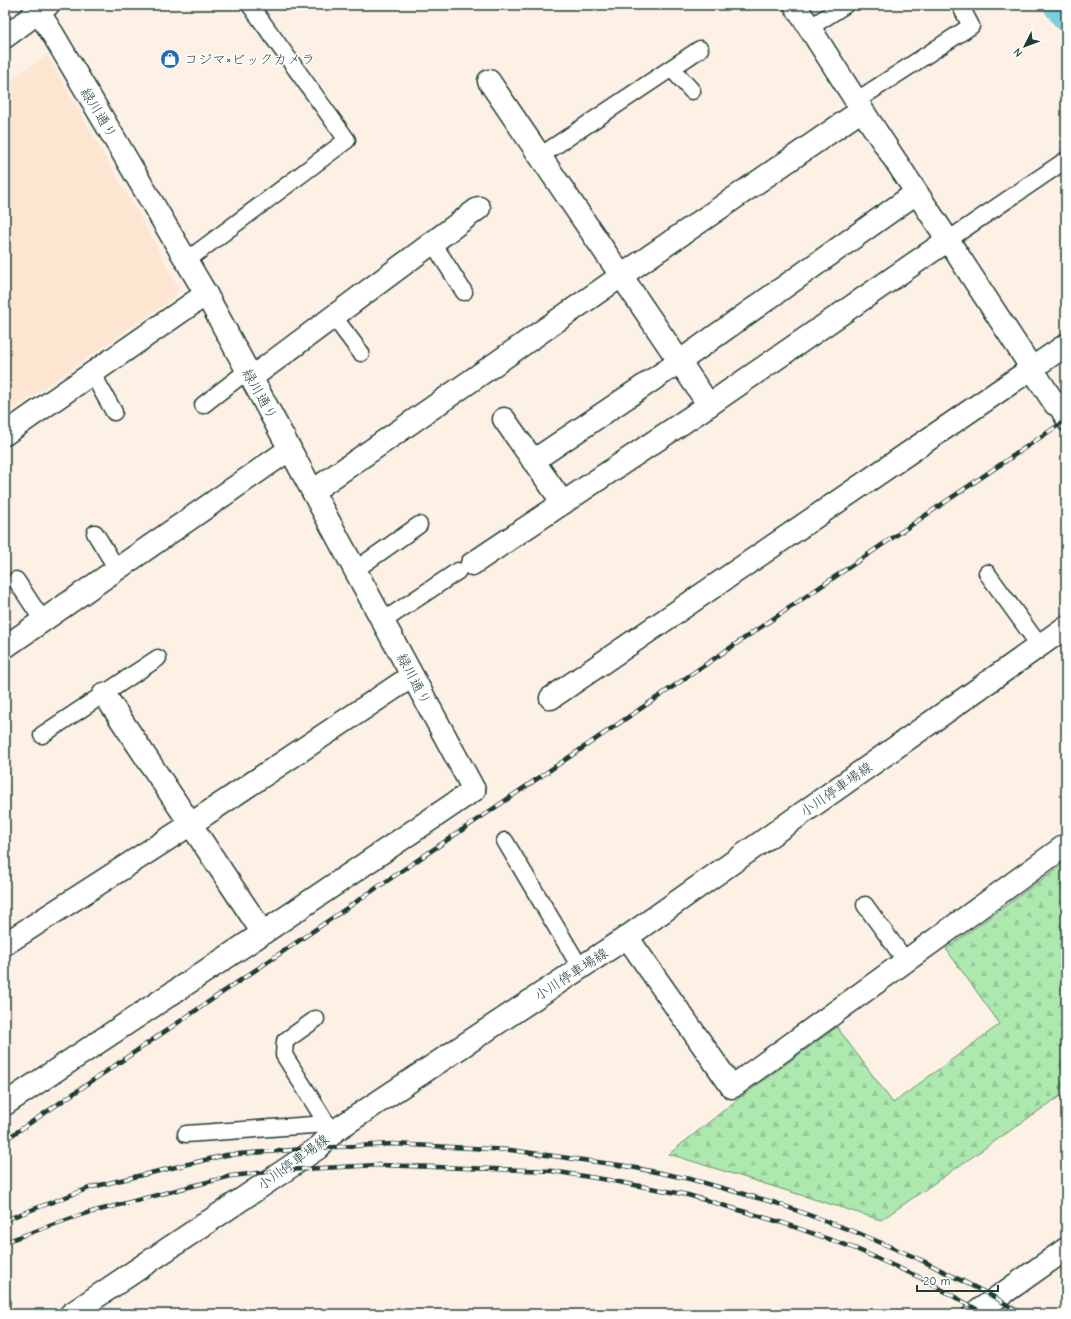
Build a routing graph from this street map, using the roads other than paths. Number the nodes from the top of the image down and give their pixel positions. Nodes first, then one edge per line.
1 (250, 5) edge
2 (795, 5) edge
3 (845, 5) edge
4 (960, 5) edge
5 (40, 7) edge
6 (809, 28) junction
7 (5, 37) edge
8 (700, 49) dead end
9 (672, 68) junction
10 (489, 82) dead end
11 (692, 91) dead end
12 (859, 106) junction
13 (540, 156) junction
14 (1066, 160) edge
15 (916, 193) junction
16 (479, 208) dead end
17 (948, 240) junction
18 (433, 243) junction
19 (186, 261) junction
20 (621, 276) junction
21 (464, 292) dead end
22 (206, 294) junction
23 (334, 317) junction
24 (1066, 345) edge
25 (361, 352) dead end
26 (679, 362) junction
27 (1032, 368) junction
28 (92, 373) junction
29 (249, 374) junction
30 (203, 404) dead end
31 (1055, 404) joint
32 (709, 405) junction
33 (114, 412) dead end
34 (504, 419) dead end
35 (1066, 424) edge
36 (5, 434) edge
37 (290, 449) junction
38 (533, 461) junction
39 (312, 491) junction
40 (563, 503) junction
41 (419, 525) dead end
42 (94, 533) dead end
43 (465, 567) joint
44 (117, 569) junction
45 (355, 570) junction
46 (987, 573) dead end
47 (16, 580) dead end
48 (42, 621) junction
49 (383, 621) junction
50 (1063, 634) edge
51 (1039, 645) junction
52 (5, 646) edge
53 (158, 658) dead end
54 (412, 676) junction
55 (104, 694) junction
56 (551, 698) dead end
57 (42, 735) dead end
58 (192, 824) junction
59 (505, 841) dead end
60 (1066, 845) edge
61 (865, 905) dead end
62 (263, 933) junction
63 (626, 937) junction
64 (5, 944) edge
65 (905, 960) junction
66 (580, 967) junction
67 (316, 1019) dead end
68 (5, 1104) edge
69 (332, 1127) junction
70 (186, 1134) dead end
71 (1066, 1248) edge
72 (71, 1314) edge
73 (974, 1314) edge

1 - 19 lane
2 - 6 street
3 - 6 lane
4 - 12 lane
5 - 7 street
5 - 19 street, 緑川通り
6 - 12 street
8 - 9 lane
9 - 11 lane
9 - 13 lane
10 - 13 street
12 - 15 street
12 - 20 street
13 - 20 street
14 - 17 lane
15 - 17 street
15 - 26 street
16 - 18 street
17 - 27 street
17 - 32 street
18 - 21 lane
18 - 23 street
19 - 22 street, 緑川通り
20 - 26 street
20 - 39 street
22 - 28 street
22 - 29 street, 緑川通り
23 - 25 lane
23 - 29 street
24 - 27 street
26 - 32 street
26 - 38 street
27 - 31 street
27 - 56 street
28 - 33 lane
28 - 36 street
29 - 30 lane
29 - 37 street, 緑川通り
31 - 35 lane
32 - 40 street
34 - 38 street
37 - 39 street, 緑川通り
37 - 44 street
38 - 40 street
39 - 45 street, 緑川通り
40 - 43 street
41 - 45 lane
42 - 44 lane
43 - 49 lane
44 - 48 street
45 - 49 street, 緑川通り
46 - 51 lane
47 - 48 lane
48 - 52 street
49 - 54 street, 緑川通り
50 - 51 street, 小川停車場線
51 - 63 street, 小川停車場線
53 - 55 lane
54 - 58 street
54 - 62 street, 緑川通り
55 - 57 lane
55 - 58 street
58 - 62 street
58 - 64 street
59 - 66 lane
60 - 65 street
61 - 65 lane
62 - 68 street
63 - 65 street
63 - 66 street, 小川停車場線
66 - 69 street, 小川停車場線
67 - 69 lane
69 - 70 lane
69 - 72 street, 小川停車場線
71 - 73 street

